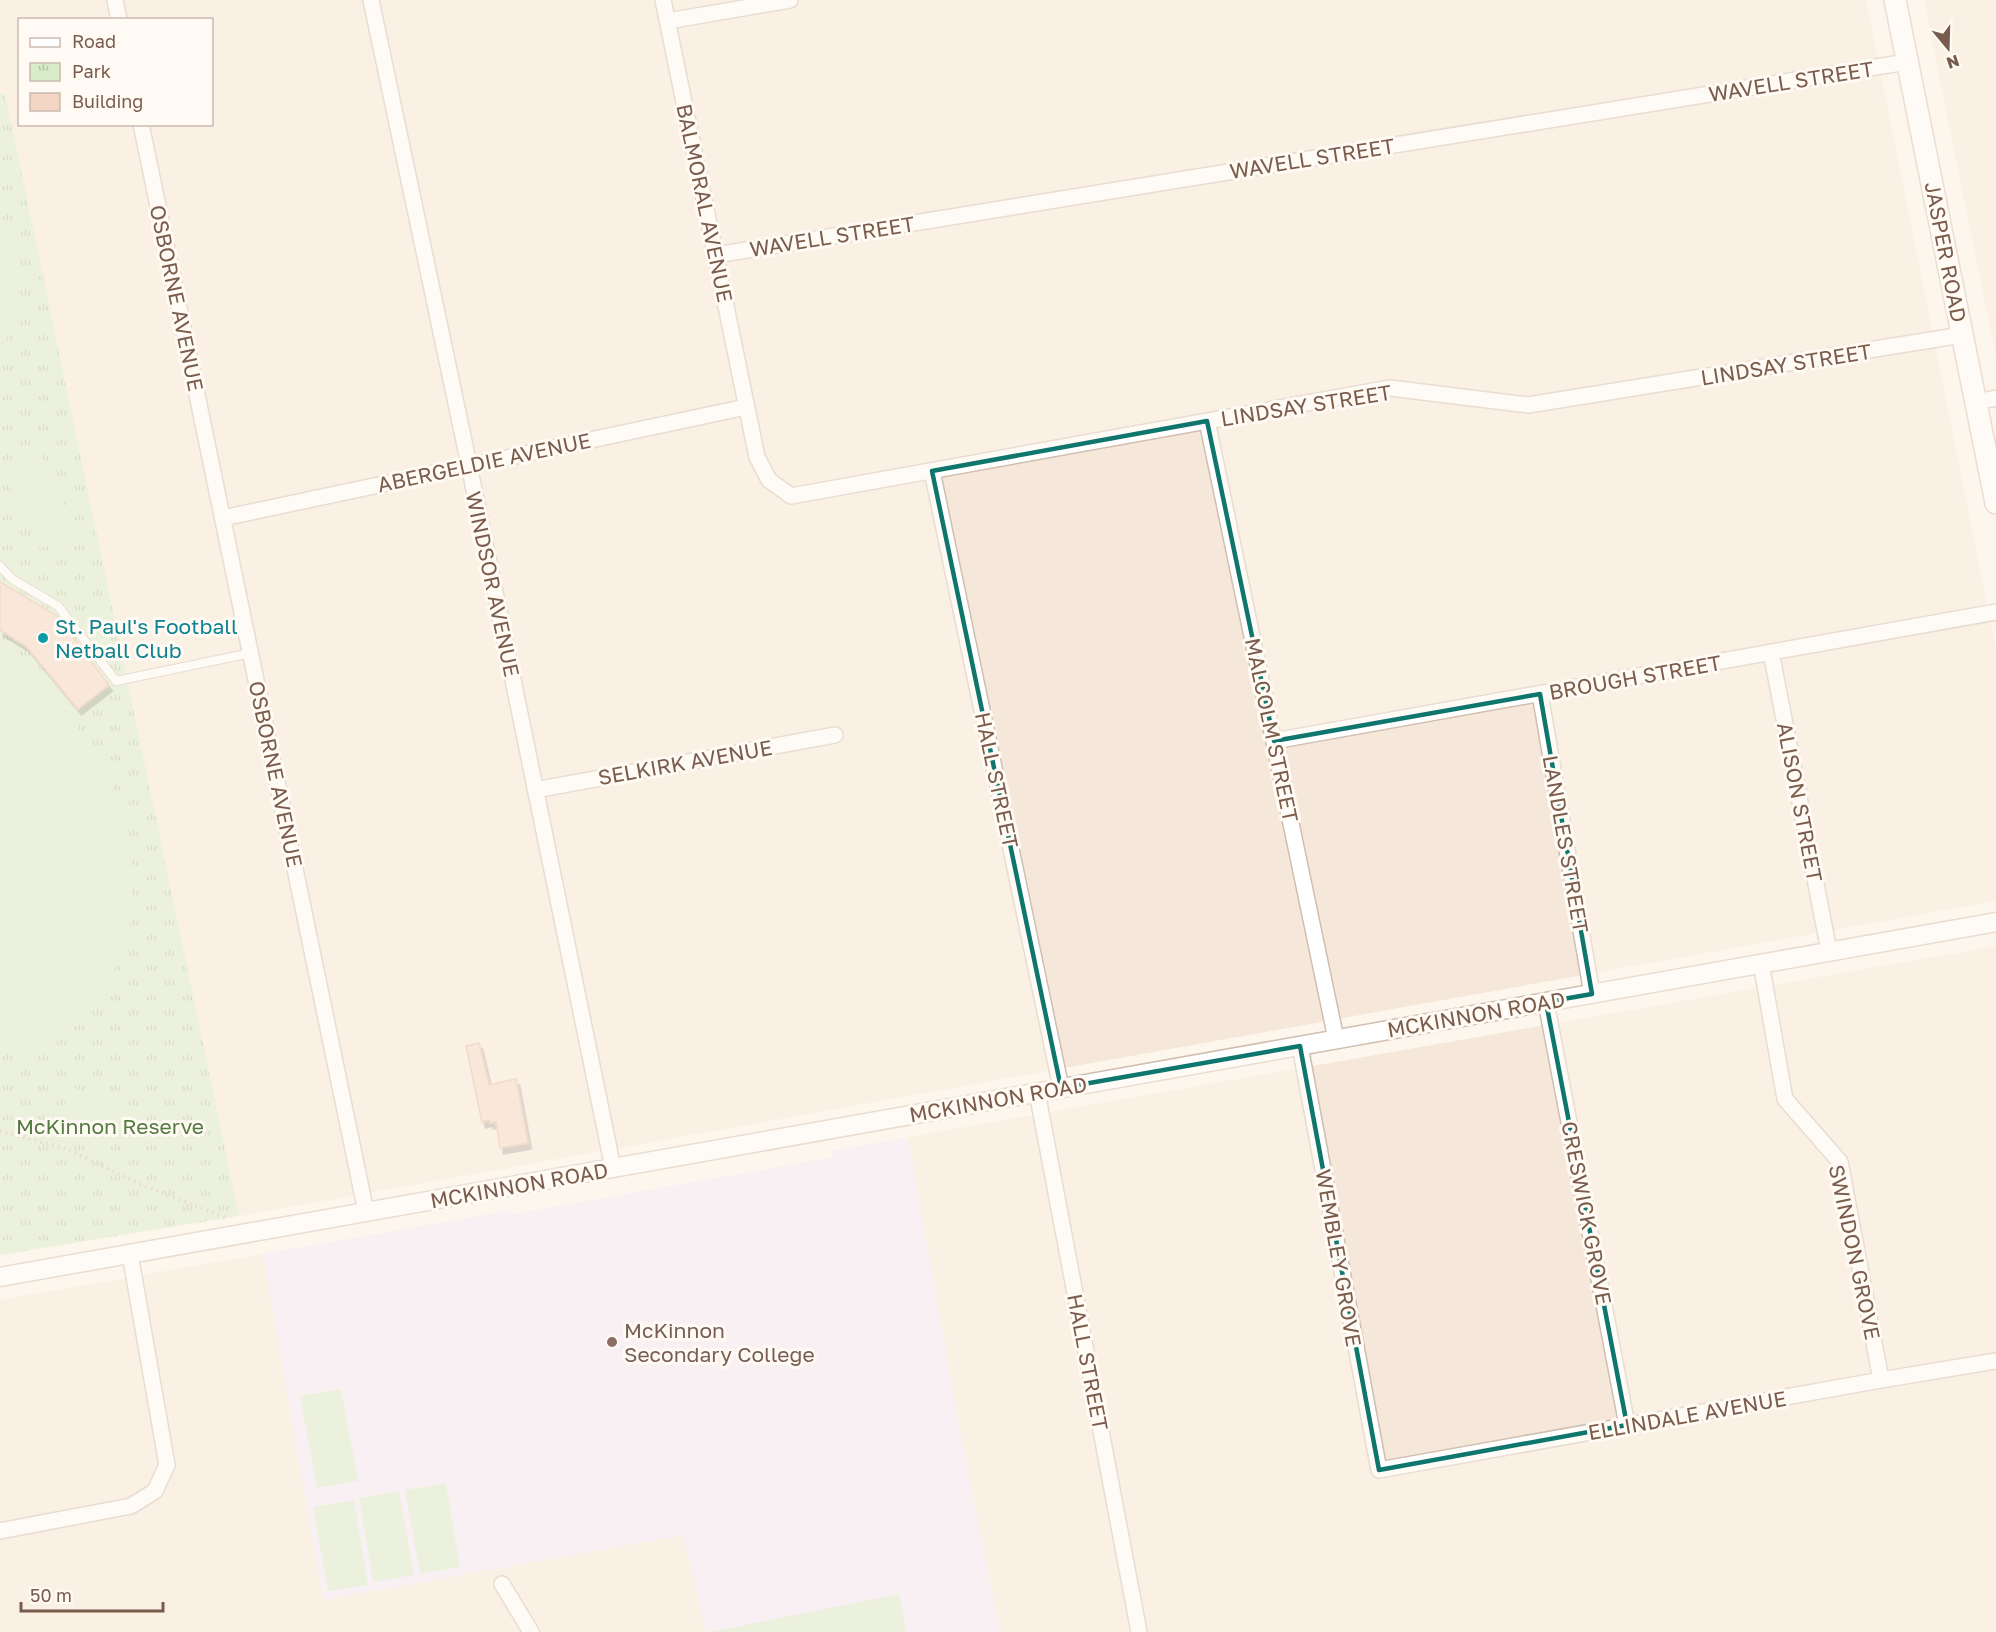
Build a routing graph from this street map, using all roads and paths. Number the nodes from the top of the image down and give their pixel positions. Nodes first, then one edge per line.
1 (115, 0) edge
2 (371, 0) edge
3 (663, 0) edge
4 (790, 0) edge
5 (1895, 0) edge
6 (119, 18) edge
7 (668, 21) junction
8 (1907, 62) junction
9 (141, 126) edge
10 (716, 255) junction
11 (1962, 335) junction
12 (1986, 400) edge
13 (746, 407) junction
14 (1207, 422) junction
15 (469, 465) junction
16 (932, 471) junction
17 (1996, 503) edge
18 (223, 518) junction
19 (0, 566) edge
20 (1996, 612) edge
21 (1771, 652) junction
22 (251, 653) junction
23 (1540, 694) junction
24 (835, 735) dead end
25 (1274, 741) junction
26 (535, 790) junction
27 (1996, 922) edge
28 (1829, 951) junction
29 (1761, 963) junction
30 (1592, 994) junction
31 (1546, 1002) junction
32 (1336, 1039) junction
33 (1300, 1046) junction
34 (1061, 1088) junction
35 (1037, 1092) junction
36 (0, 1131) edge
37 (613, 1168) junction
38 (366, 1212) junction
39 (228, 1219) dead end
40 (130, 1254) junction
41 (0, 1277) edge
42 (1996, 1361) edge
43 (1881, 1380) junction
44 (1627, 1425) junction
45 (1378, 1470) joint
46 (0, 1531) edge
47 (502, 1584) dead end
48 (531, 1632) edge
49 (1139, 1632) edge

1 - 6 street
2 - 15 street, WINDSOR AVENUE
3 - 7 street, BALMORAL AVENUE
4 - 7 street
5 - 8 main road, JASPER ROAD
7 - 10 street, BALMORAL AVENUE
8 - 10 street, WAVELL STREET
8 - 11 main road, JASPER ROAD
9 - 18 street, OSBORNE AVENUE
10 - 13 street, BALMORAL AVENUE
11 - 12 main road, JASPER ROAD
11 - 14 street, LINDSAY STREET
12 - 17 main road, JASPER ROAD
13 - 15 street, ABERGELDIE AVENUE
13 - 16 street, LINDSAY STREET
14 - 16 street, LINDSAY STREET
14 - 25 street, MALCOLM STREET
15 - 18 street, ABERGELDIE AVENUE
15 - 26 street, WINDSOR AVENUE
16 - 34 street, HALL STREET
18 - 22 street, OSBORNE AVENUE
19 - 22 lane
20 - 21 street, BROUGH STREET
21 - 23 street, BROUGH STREET
21 - 28 street, ALISON STREET
22 - 38 street, OSBORNE AVENUE
23 - 25 street, BROUGH STREET
23 - 30 street, LANDLES STREET
24 - 26 street, SELKIRK AVENUE
25 - 32 street, MALCOLM STREET
26 - 37 street, WINDSOR AVENUE
27 - 28 street, MCKINNON ROAD
28 - 29 street, MCKINNON ROAD
29 - 30 street, MCKINNON ROAD
29 - 43 street, SWINDON GROVE
30 - 31 street, MCKINNON ROAD
31 - 32 street, MCKINNON ROAD
31 - 44 street, CRESWICK GROVE
32 - 33 street, MCKINNON ROAD
33 - 34 street, MCKINNON ROAD
33 - 45 street, WEMBLEY GROVE
34 - 35 street, MCKINNON ROAD
35 - 37 street, MCKINNON ROAD
35 - 49 street, HALL STREET
36 - 39 path
37 - 38 street, MCKINNON ROAD
38 - 40 street, MCKINNON ROAD
40 - 41 street, MCKINNON ROAD
40 - 46 street
42 - 43 street, ELLINDALE AVENUE
43 - 44 street, ELLINDALE AVENUE
44 - 45 street, ELLINDALE AVENUE
47 - 48 street

